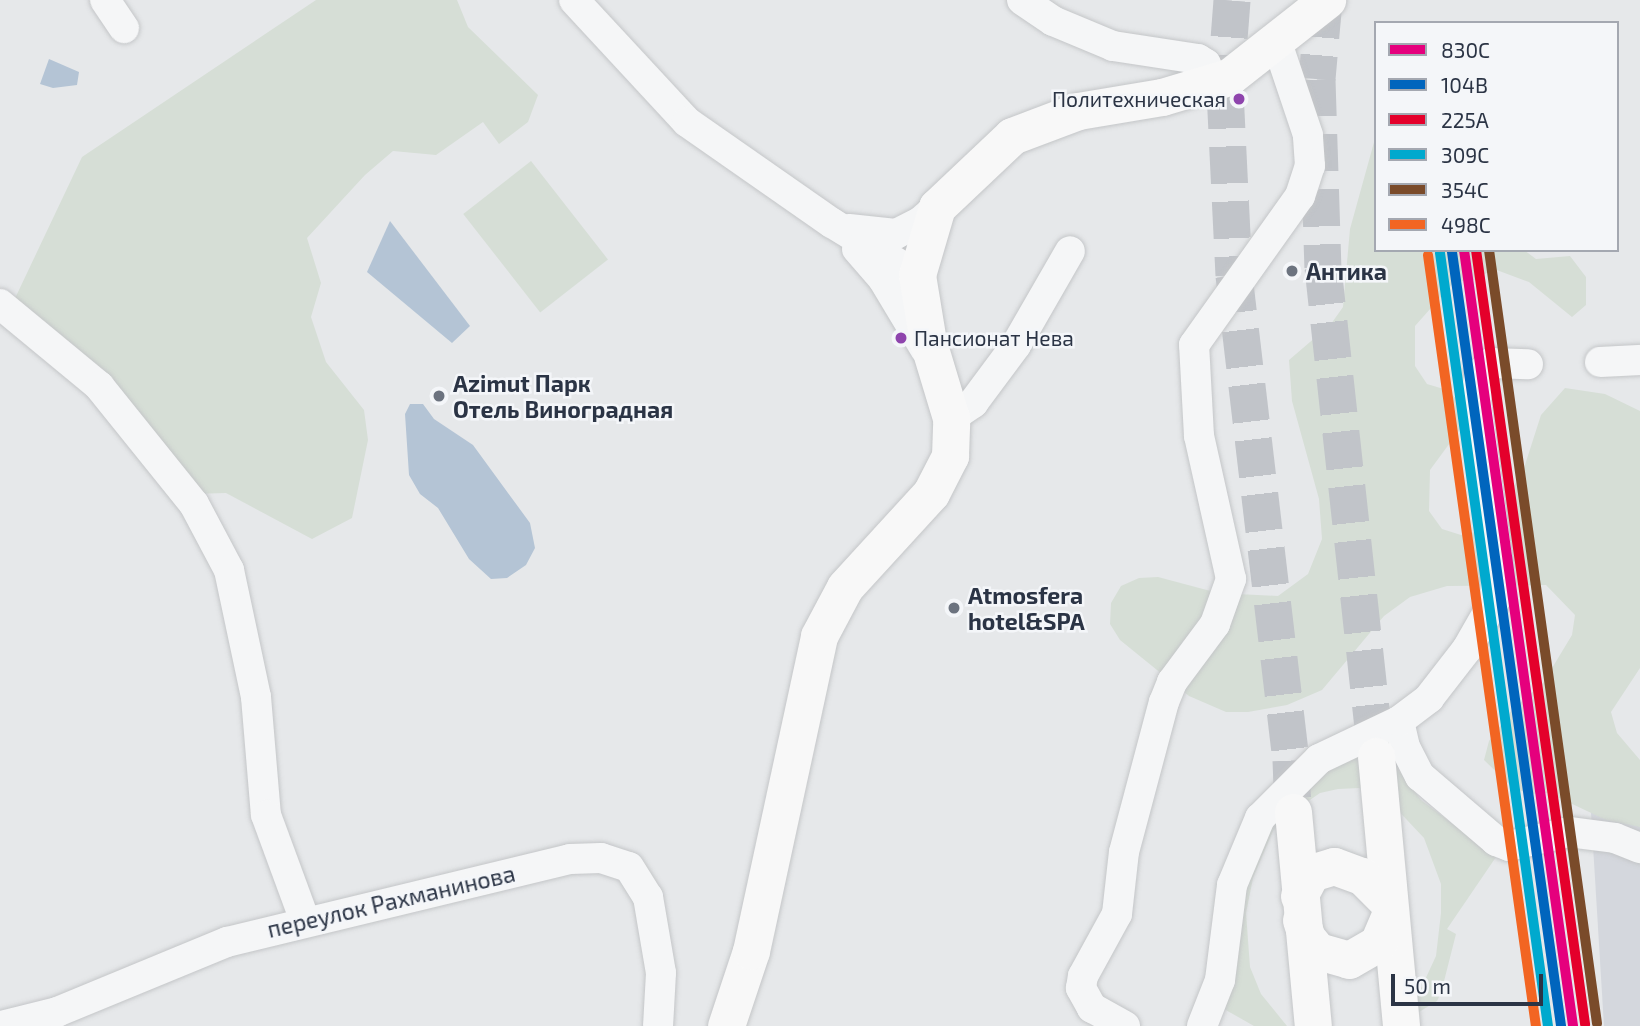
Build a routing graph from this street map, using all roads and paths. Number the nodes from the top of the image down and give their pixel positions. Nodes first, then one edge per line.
1 (105, 0) edge
2 (574, 0) edge
3 (1022, 0) edge
4 (1327, 0) edge
5 (124, 28) dead end
6 (1277, 43) junction
7 (1214, 83) junction
8 (937, 206) junction
9 (832, 223) junction
10 (1070, 251) dead end
11 (917, 275) junction
12 (0, 304) edge
13 (1640, 359) edge
14 (1600, 362) dead end
15 (1528, 364) dead end
16 (939, 372) junction
17 (951, 418) junction
18 (1399, 721) junction
19 (1376, 757) tunnel mouth
20 (1293, 812) tunnel mouth
21 (1640, 848) edge
22 (1299, 908) junction
23 (1390, 909) junction
24 (305, 920) junction
25 (1207, 1015) edge
26 (1, 1026) edge
27 (658, 1026) edge
28 (726, 1026) edge
29 (1125, 1026) edge
30 (1177, 1026) edge
31 (1313, 1026) edge
32 (1401, 1026) edge

1 - 5 street
2 - 9 street
3 - 7 street
4 - 6 main road
6 - 7 main road
6 - 29 street
7 - 8 main road
8 - 9 street
8 - 11 main road
9 - 11 street
9 - 16 street
10 - 17 street
11 - 16 main road
12 - 24 street
13 - 14 street
15 - 18 street
16 - 17 main road
17 - 28 main road
18 - 21 street
18 - 25 street
19 - 23 main road
20 - 22 main road
22 - 23 main road
22 - 23 main road
22 - 31 main road
23 - 32 main road
24 - 26 street, переулок Рахманинова
24 - 27 street, переулок Рахманинова
25 - 30 street

